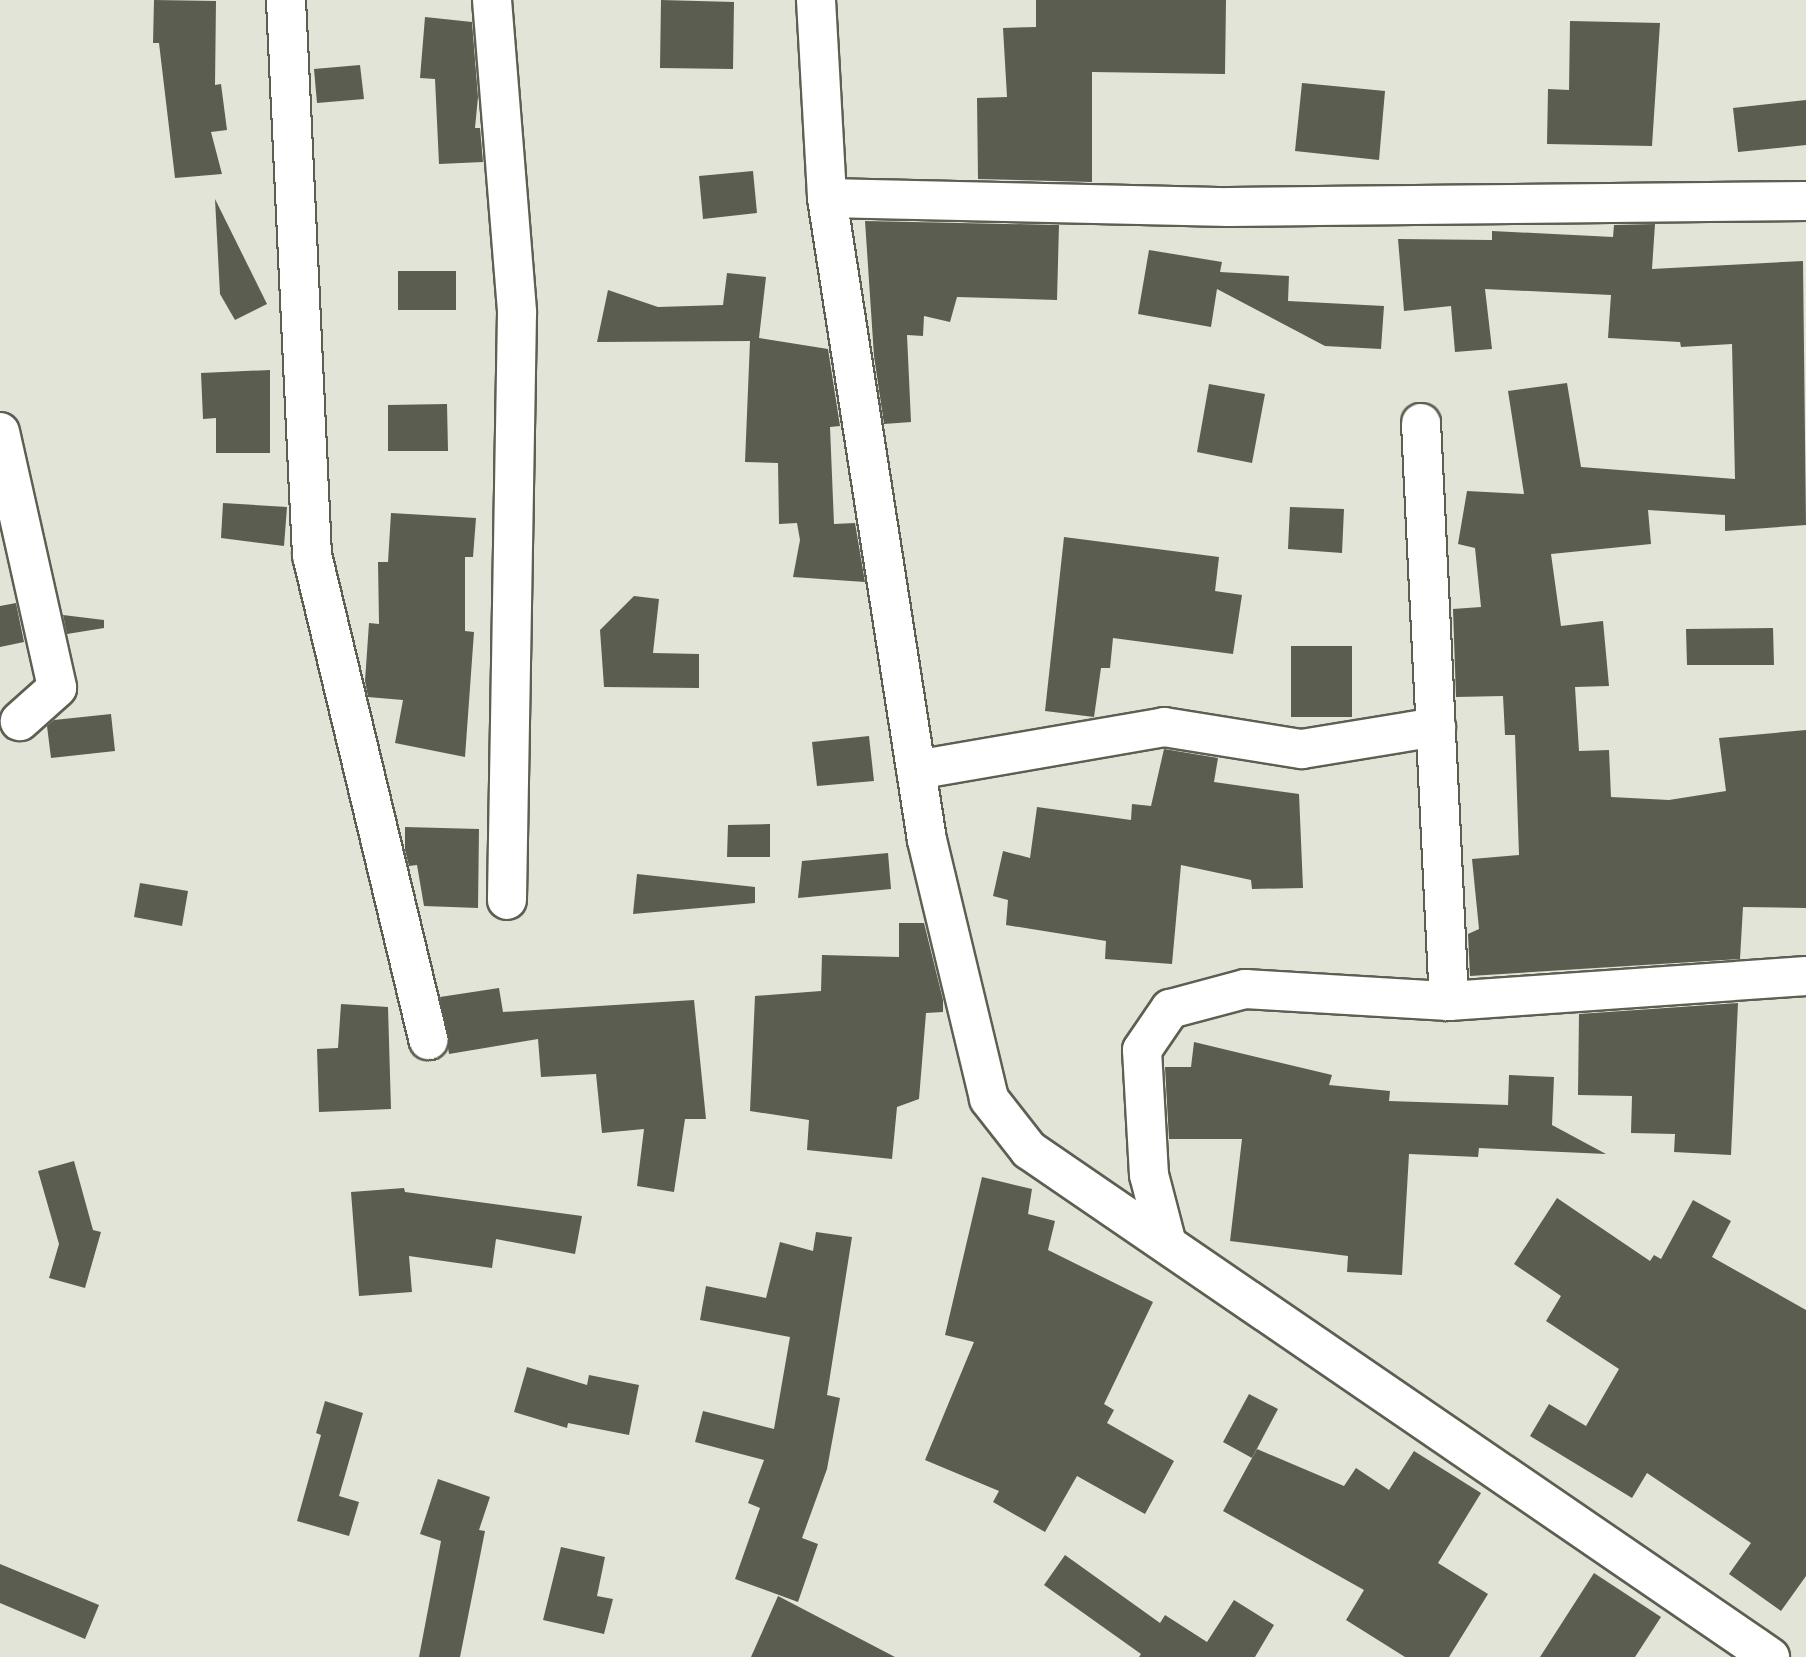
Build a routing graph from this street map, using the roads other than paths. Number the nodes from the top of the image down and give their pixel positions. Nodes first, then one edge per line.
1 (286, 0) edge
2 (492, 0) edge
3 (816, 0) edge
4 (827, 198) junction
5 (1806, 201) edge
6 (1421, 423) dead end
7 (0, 432) edge
8 (20, 721) dead end
9 (1436, 727) junction
10 (916, 770) junction
11 (507, 900) dead end
12 (1806, 976) edge
13 (1449, 1001) junction
14 (428, 1040) dead end
15 (1167, 1244) junction
16 (1770, 1657) edge

1 - 14 street
2 - 11 street
3 - 4 street
4 - 5 street
4 - 10 street
6 - 9 street
7 - 8 street
9 - 10 street
9 - 13 street
10 - 15 street
12 - 13 street
13 - 15 street
15 - 16 street

